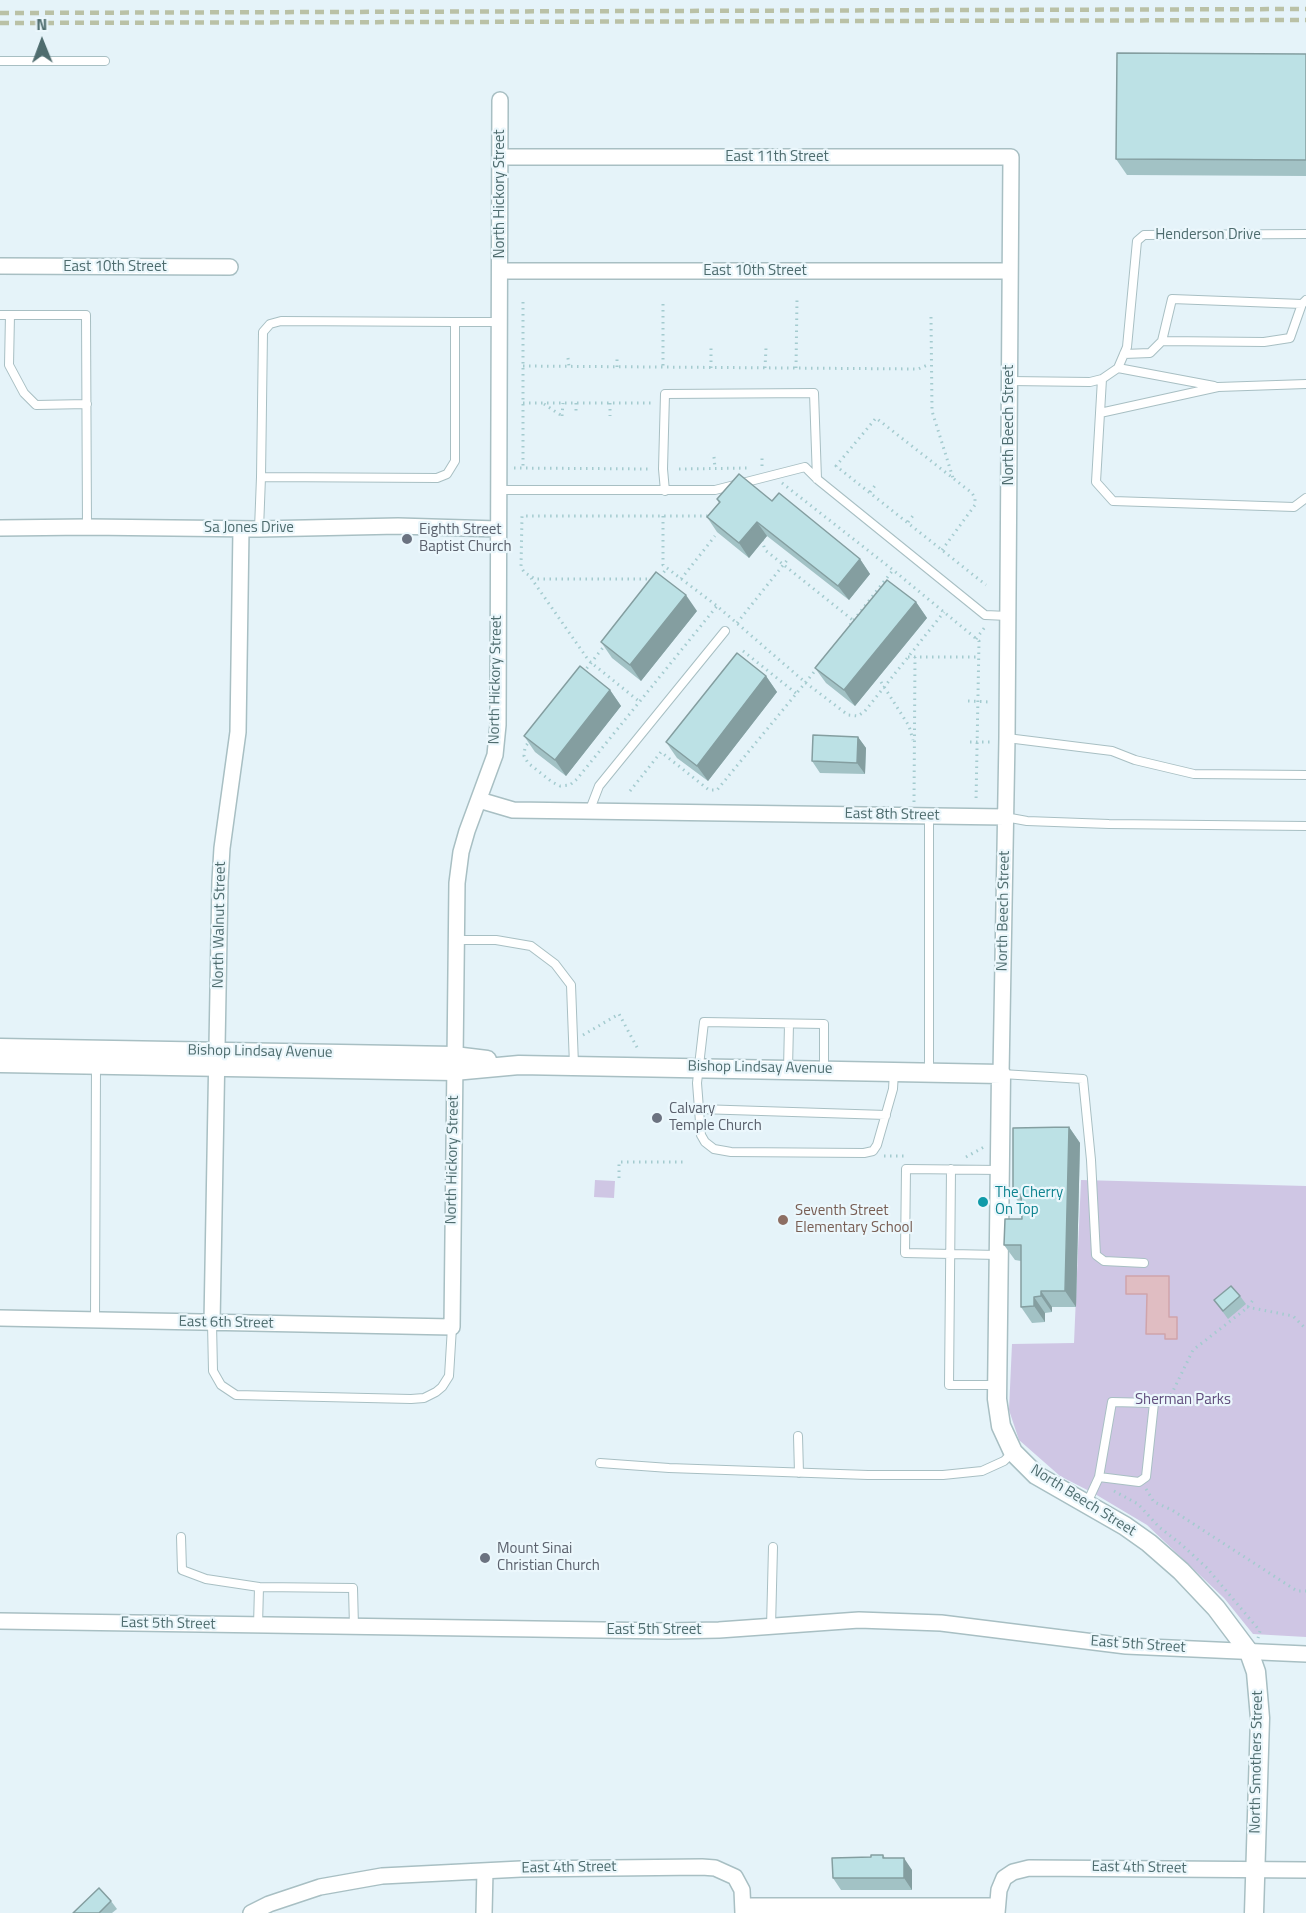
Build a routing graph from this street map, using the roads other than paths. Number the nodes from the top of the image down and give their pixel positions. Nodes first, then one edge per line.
1 (0, 61) edge
2 (105, 61) dead end
3 (500, 99) dead end
4 (500, 157) junction
5 (1011, 202) joint
6 (1306, 234) edge
7 (0, 266) edge
8 (230, 267) dead end
9 (500, 271) junction
10 (1010, 271) junction
11 (1304, 302) edge
12 (0, 315) edge
13 (10, 315) junction
14 (455, 322) junction
15 (500, 322) junction
16 (1161, 341) junction
17 (1124, 354) junction
18 (1118, 368) junction
19 (1102, 379) junction
20 (1010, 381) junction
21 (1306, 384) edge
22 (1218, 387) junction
23 (87, 404) junction
24 (1100, 413) junction
25 (261, 477) junction
26 (817, 479) junction
27 (499, 490) junction
28 (665, 490) junction
29 (1306, 498) edge
30 (87, 526) junction
31 (0, 528) edge
32 (241, 529) junction
33 (260, 529) junction
34 (498, 529) junction
35 (1008, 616) junction
36 (725, 631) dead end
37 (1007, 738) junction
38 (1306, 775) edge
39 (479, 800) junction
40 (589, 812) junction
41 (929, 816) junction
42 (1005, 817) junction
43 (1306, 826) edge
44 (456, 940) junction
45 (789, 1024) junction
46 (0, 1048) edge
47 (217, 1059) junction
48 (0, 1063) edge
49 (454, 1063) junction
50 (96, 1064) junction
51 (574, 1065) junction
52 (698, 1067) junction
53 (788, 1069) junction
54 (824, 1069) junction
55 (894, 1071) junction
56 (929, 1071) junction
57 (1001, 1074) junction
58 (699, 1109) junction
59 (886, 1115) junction
60 (951, 1169) junction
61 (1000, 1170) junction
62 (950, 1254) junction
63 (999, 1255) junction
64 (1144, 1263) dead end
65 (0, 1318) edge
66 (95, 1321) junction
67 (212, 1323) junction
68 (452, 1327) junction
69 (998, 1386) junction
70 (798, 1436) dead end
71 (1013, 1452) junction
72 (600, 1463) dead end
73 (800, 1473) junction
74 (1099, 1477) junction
75 (1086, 1505) junction
76 (181, 1537) dead end
77 (1149, 1543) joint
78 (773, 1547) dead end
79 (259, 1587) junction
80 (0, 1621) edge
81 (258, 1626) junction
82 (354, 1627) junction
83 (771, 1627) junction
84 (1249, 1652) junction
85 (1306, 1654) edge
86 (1254, 1870) junction
87 (1306, 1870) edge
88 (485, 1871) junction
89 (743, 1910) edge
90 (997, 1910) edge
91 (251, 1913) edge
92 (484, 1913) edge
93 (1254, 1913) edge

1 - 2 lane
3 - 4 street, North Hickory Street
4 - 5 street, East 11th Street
4 - 9 street, North Hickory Street
5 - 10 street, North Beech Street
6 - 17 lane, Henderson Drive
7 - 8 street, East 10th Street
9 - 10 street, East 10th Street
9 - 15 street, North Hickory Street
10 - 20 street, North Beech Street
11 - 16 lane
11 - 16 lane
12 - 13 lane
13 - 23 lane
13 - 23 lane
14 - 15 lane
14 - 25 lane
14 - 25 lane
15 - 27 street, North Hickory Street
16 - 17 lane
17 - 18 lane, Henderson Drive
18 - 19 lane
18 - 22 lane
19 - 20 lane
19 - 24 lane
20 - 35 street, North Beech Street
21 - 22 lane
22 - 24 lane
23 - 30 lane
24 - 29 lane
25 - 33 lane
26 - 28 lane
26 - 28 lane
26 - 35 lane
27 - 28 lane
27 - 34 street, North Hickory Street
30 - 31 street, Sa Jones Drive
30 - 32 street, Sa Jones Drive
32 - 33 street, Sa Jones Drive
32 - 47 street, North Walnut Street
33 - 34 street, Sa Jones Drive
34 - 39 street, North Hickory Street
35 - 37 street, North Beech Street
36 - 40 lane
37 - 38 lane
37 - 42 street, North Beech Street
39 - 40 street, East 8th Street
39 - 44 street, North Hickory Street
40 - 41 street, East 8th Street
41 - 42 street, East 8th Street
41 - 56 lane
42 - 43 lane, East 8th Street
42 - 57 street, North Beech Street
44 - 49 street, North Hickory Street
44 - 51 lane
45 - 52 lane
45 - 53 lane
45 - 54 lane
46 - 47 street, Bishop Lindsay Avenue
47 - 49 street, Bishop Lindsay Avenue
47 - 50 street, Bishop Lindsay Avenue
47 - 67 street, North Walnut Street
48 - 50 street, Bishop Lindsay Avenue
49 - 51 street, Bishop Lindsay Avenue
49 - 68 street, North Hickory Street
50 - 66 lane
51 - 52 street, Bishop Lindsay Avenue
52 - 53 street, Bishop Lindsay Avenue
52 - 58 lane
53 - 54 street, Bishop Lindsay Avenue
54 - 55 street, Bishop Lindsay Avenue
55 - 56 street, Bishop Lindsay Avenue
55 - 59 lane
56 - 57 street, Bishop Lindsay Avenue
57 - 61 street, North Beech Street
57 - 64 lane
58 - 59 lane
58 - 59 lane
60 - 61 lane
60 - 62 lane
60 - 62 lane
61 - 63 street, North Beech Street
62 - 63 lane
62 - 69 lane
63 - 69 street, North Beech Street
65 - 66 street, East 6th Street
66 - 67 street, East 6th Street
67 - 68 street, East 6th Street
67 - 68 lane
69 - 71 street, North Beech Street
70 - 73 lane
71 - 73 lane
71 - 75 street, North Beech Street
72 - 73 lane
74 - 74 lane
74 - 75 lane
75 - 77 street, North Beech Street
76 - 79 lane
77 - 84 street, North Smothers Street
78 - 83 lane
79 - 81 lane
79 - 82 lane
80 - 81 street, East 5th Street
81 - 82 street, East 5th Street
82 - 83 street, East 5th Street
83 - 84 street, East 5th Street
84 - 85 street, East 5th Street
84 - 86 street, North Smothers Street
86 - 87 street, East 4th Street
86 - 90 street, East 4th Street
86 - 93 street, North Smothers Street
88 - 89 street, East 4th Street
88 - 91 street, East 4th Street
88 - 92 street
89 - 90 street, East 4th Street

